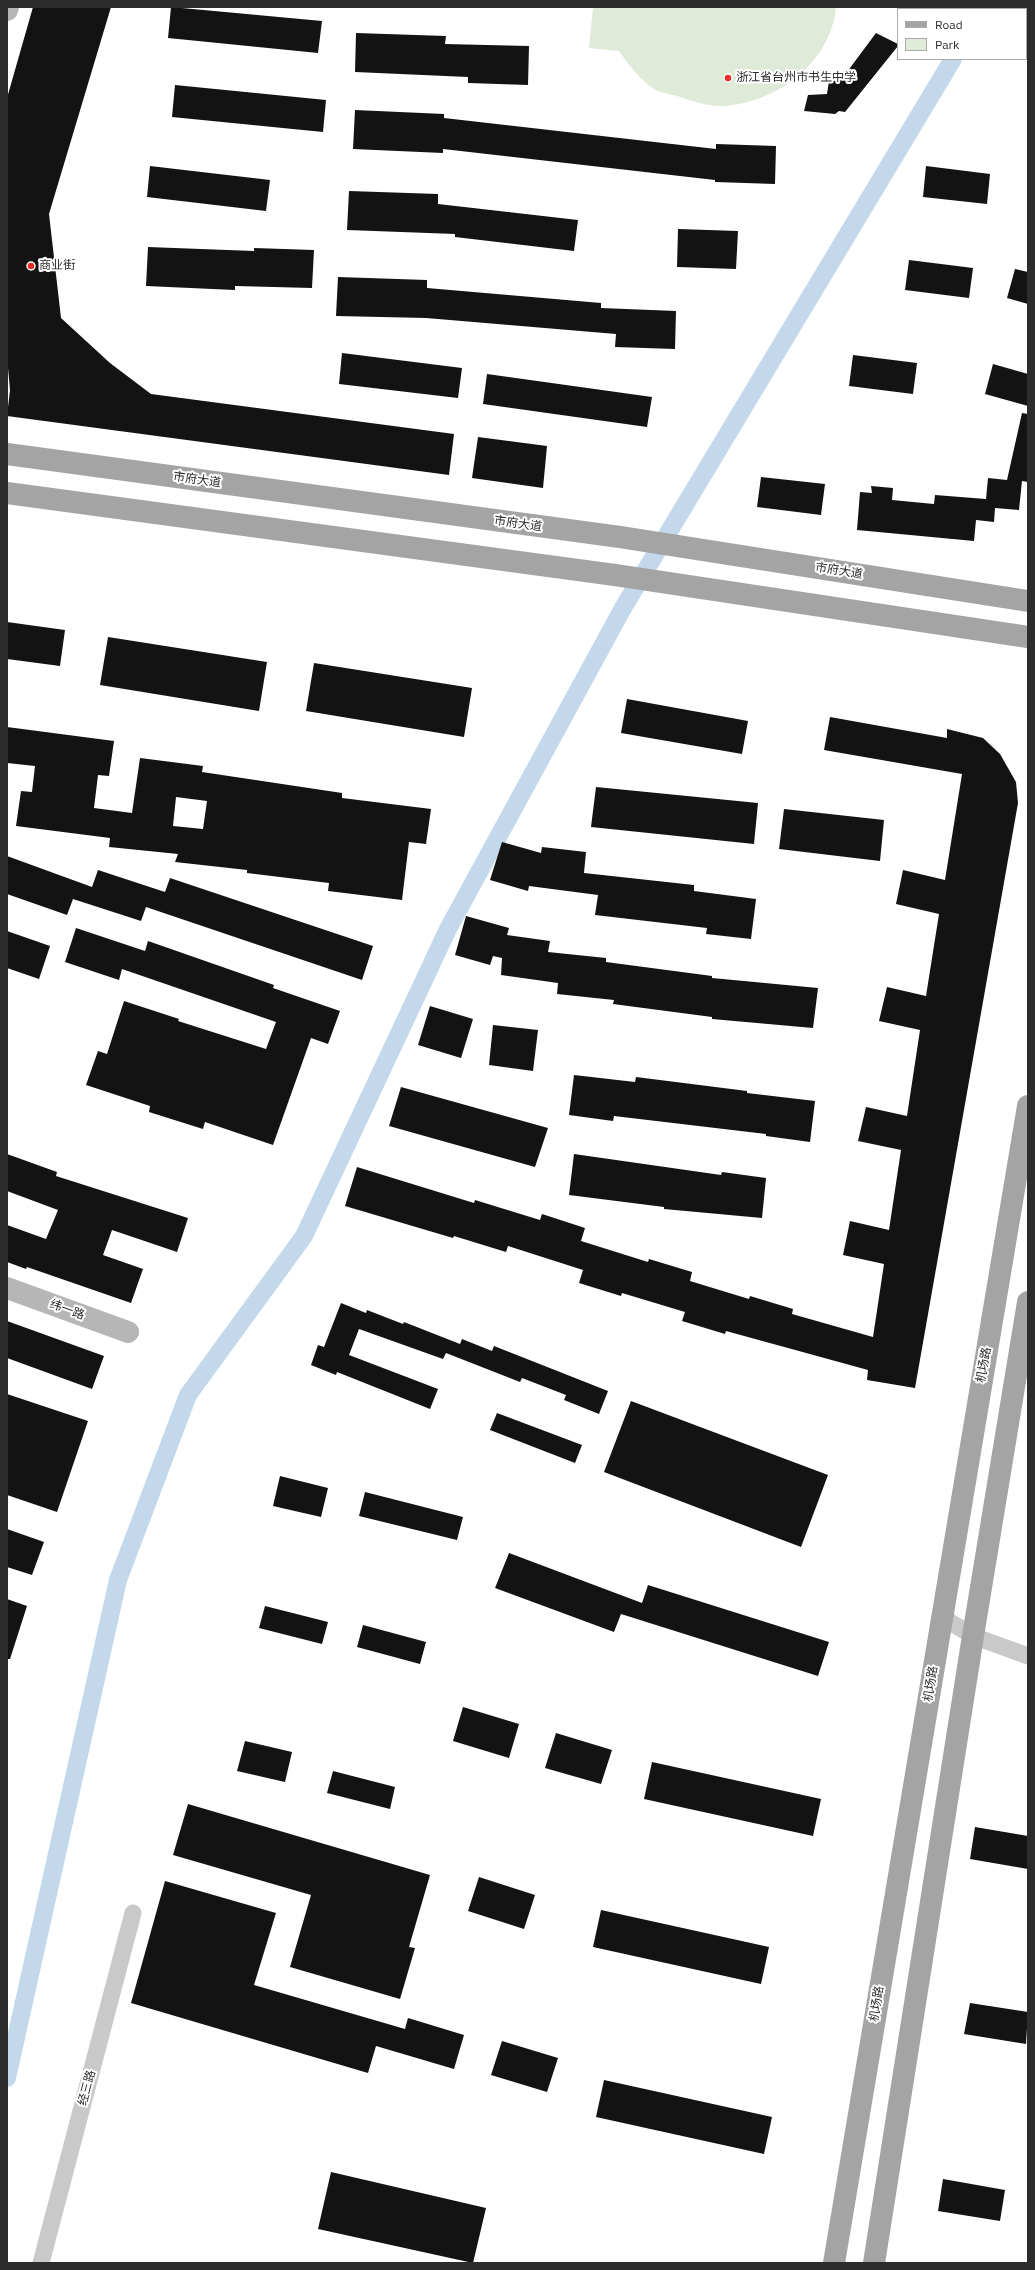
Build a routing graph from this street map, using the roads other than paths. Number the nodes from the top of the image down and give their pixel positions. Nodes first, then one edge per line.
1 (7, 454) edge
2 (7, 493) edge
3 (1024, 598) edge
4 (1028, 637) edge
5 (1028, 1106) edge
6 (7, 1288) edge
7 (1028, 1302) edge
8 (128, 1332) dead end
9 (942, 1617) junction
10 (973, 1636) junction
11 (1028, 1656) edge
12 (133, 1913) dead end
13 (41, 2263) edge
14 (834, 2263) edge
15 (874, 2263) edge

1 - 3 main road, 市府大道
2 - 4 main road
5 - 9 main road, 机场路
6 - 8 street, 纬一路
7 - 10 main road
9 - 10 street
9 - 14 main road, 机场路
10 - 11 street
10 - 15 main road
12 - 13 street, 经三路

